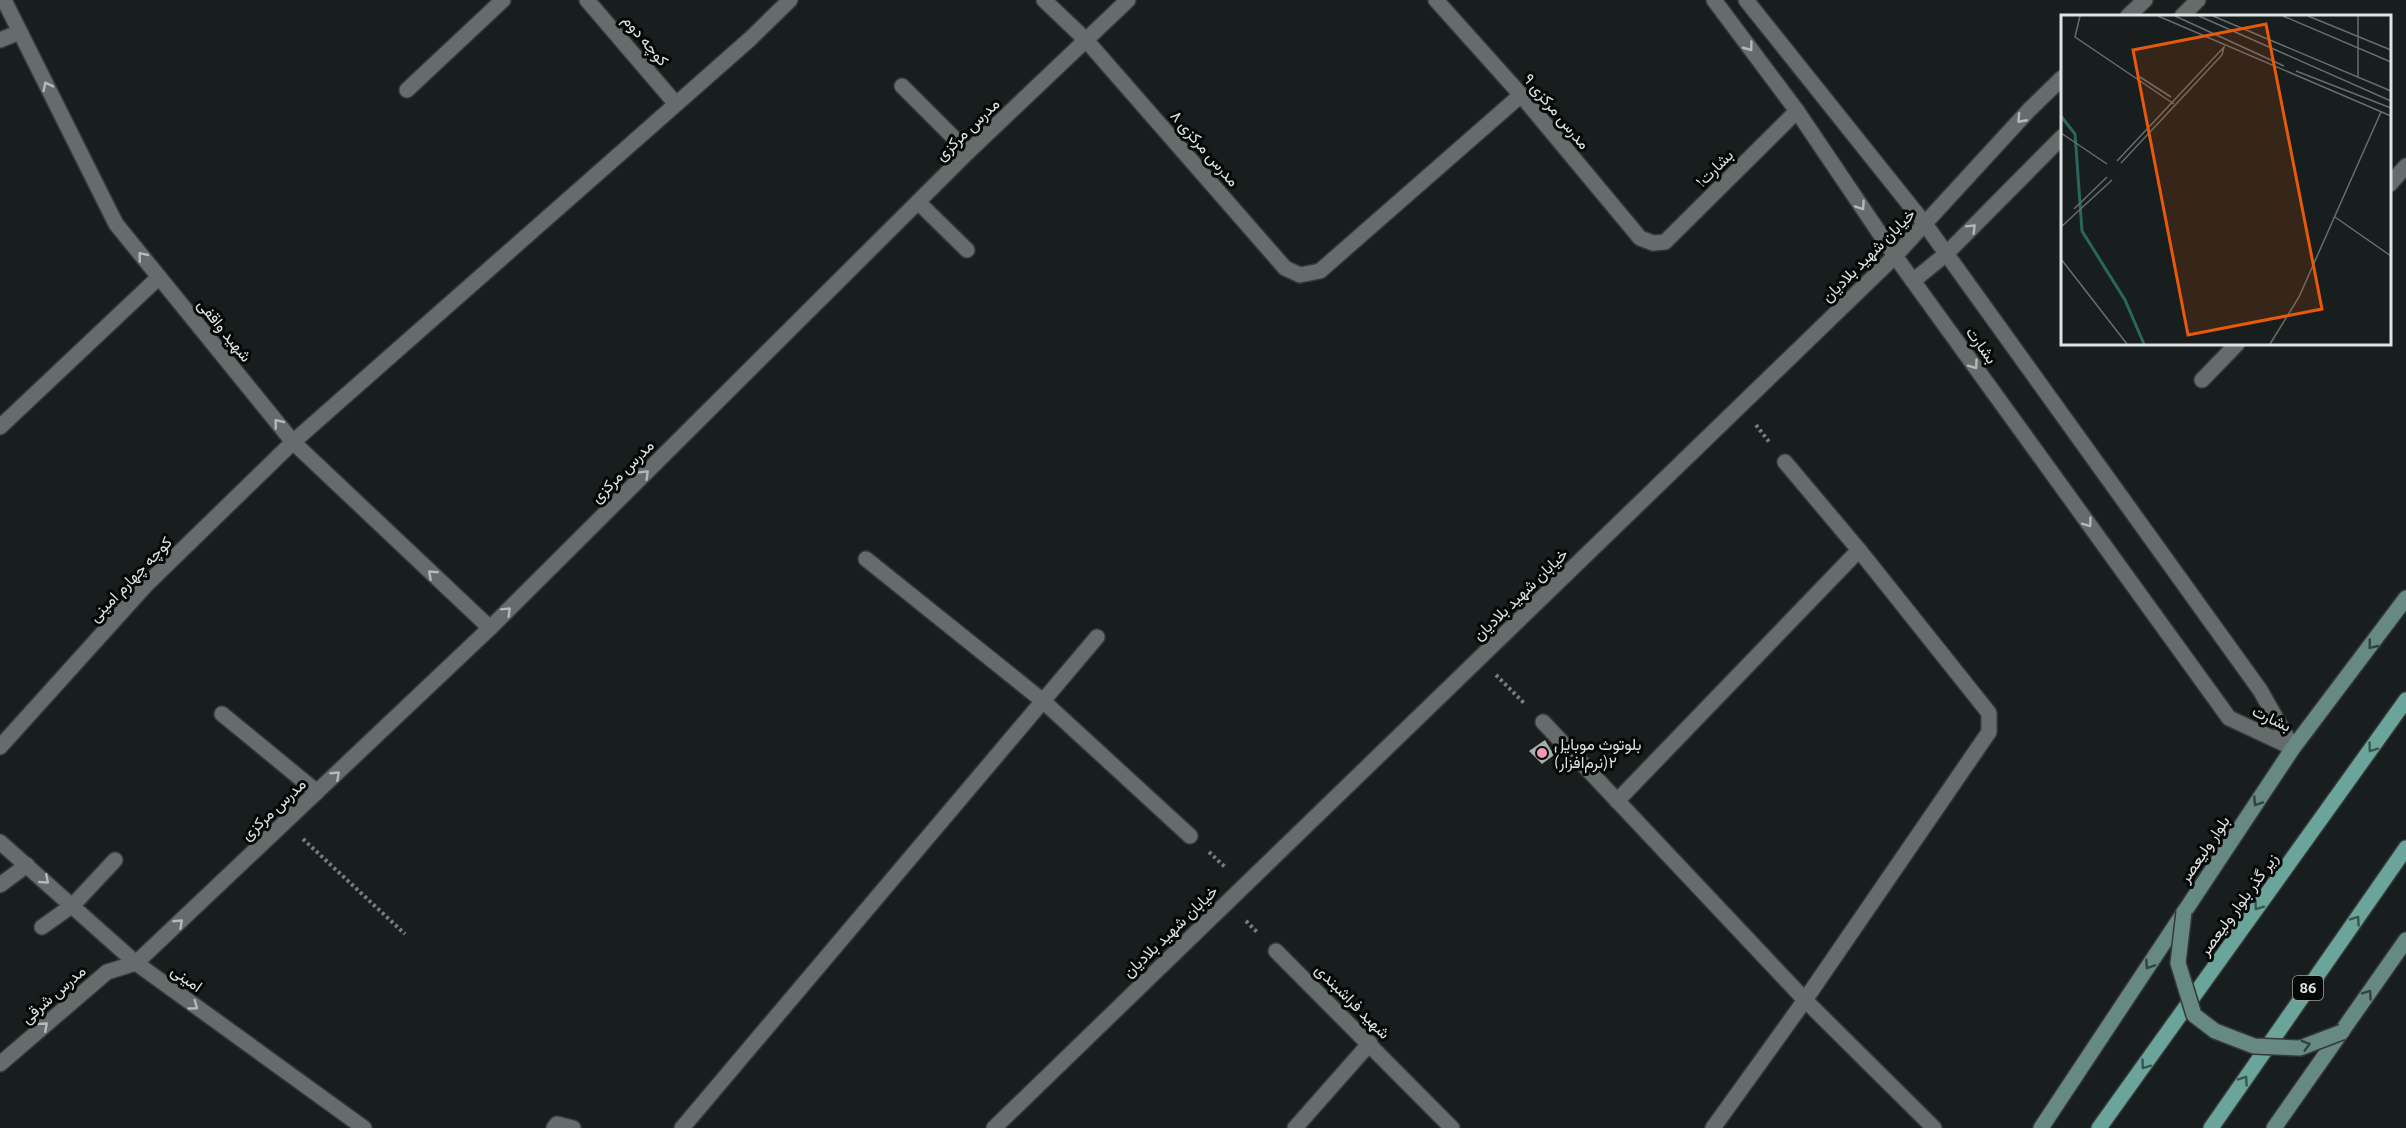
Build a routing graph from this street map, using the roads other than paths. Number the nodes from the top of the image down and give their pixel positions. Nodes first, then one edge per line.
1 (4, 0) edge
2 (504, 0) edge
3 (587, 0) edge
4 (790, 0) edge
5 (1044, 0) edge
6 (1128, 0) edge
7 (1436, 0) edge
8 (1714, 0) edge
9 (1746, 0) edge
10 (2145, 0) edge
11 (2198, 0) edge
12 (2129, 15) edge
13 (2183, 15) edge
14 (20, 32) junction
15 (0, 40) edge
16 (1086, 40) junction
17 (2061, 79) edge
18 (902, 86) dead end
19 (407, 90) dead end
20 (1521, 95) junction
21 (676, 104) junction
22 (1797, 111) junction
23 (2061, 138) edge
24 (968, 152) junction
25 (2406, 166) edge
26 (2391, 183) edge
27 (918, 202) junction
28 (1925, 224) junction
29 (1653, 243) joint
30 (967, 250) dead end
31 (1946, 255) junction
32 (1895, 256) junction
33 (159, 277) junction
34 (1913, 281) junction
35 (2236, 345) edge
36 (2202, 380) dead end
37 (0, 427) edge
38 (293, 442) junction
39 (1785, 462) road end
40 (1859, 550) junction
41 (866, 559) dead end
42 (2406, 598) edge
43 (490, 628) junction
44 (1097, 637) dead end
45 (2406, 700) edge
46 (1043, 701) junction
47 (222, 714) dead end
48 (1543, 722) road end
49 (0, 747) edge
50 (2293, 748) junction
51 (317, 792) junction
52 (1617, 801) junction
53 (1190, 836) road end
54 (0, 842) edge
55 (2406, 848) edge
56 (115, 860) dead end
57 (27, 865) junction
58 (0, 885) edge
59 (73, 905) junction
60 (2184, 912) junction
61 (42, 927) dead end
62 (2406, 940) edge
63 (1276, 951) road end
64 (136, 963) junction
65 (1805, 1000) junction
66 (2342, 1032) junction
67 (1370, 1043) junction
68 (0, 1064) edge
69 (364, 1128) edge
70 (554, 1128) edge
71 (573, 1128) edge
72 (682, 1128) edge
73 (994, 1128) edge
74 (1295, 1128) edge
75 (1452, 1128) edge
76 (1713, 1128) edge
77 (1934, 1128) edge
78 (2041, 1128) edge
79 (2099, 1128) edge
80 (2211, 1128) edge
81 (2274, 1128) edge

1 - 14 street, شهید واقفی
2 - 19 street
3 - 21 street, کوچه دوم
4 - 21 street, کوچه چهارم امینی
5 - 16 street, مدرس مرکزی ۸
6 - 16 street, مدرس مرکزی
7 - 20 street, مدرس مرکزی ۹
8 -> 22 street, بشارت
9 - 28 street, بشارت
10 - 12 street
11 - 13 street
14 - 15 street
33 -> 14 street, شهید واقفی
16 - 20 street, مدرس مرکزی ۸
16 - 24 street, مدرس مرکزی
17 -> 28 street, خیابان شهید بلادیان
18 - 24 street
20 - 29 street, مدرس مرکزی ۹
21 - 38 street, کوچه چهارم امینی
22 - 29 street, بشارت۱
22 -> 32 street, بشارت
31 -> 23 street
24 - 27 street, مدرس مرکزی
25 - 26 street
27 - 30 street
43 -> 27 street, مدرس مرکزی
28 - 31 street, بشارت
28 - 32 street, خیابان شهید بلادیان
31 - 34 street
31 - 50 street, بشارت
32 - 34 street, بشارت
32 - 73 street, خیابان شهید بلادیان
33 - 37 street
38 -> 33 street, شهید واقفی
34 -> 50 street, بشارت
35 - 36 street
43 -> 38 street, شهید واقفی
38 - 49 street, کوچه چهارم امینی
39 - 40 street
40 - 52 street
40 - 65 street
41 - 46 street
42 -> 50 main road, بلوار ولیعصر
51 -> 43 street, مدرس مرکزی
44 - 46 street
45 -> 79 main road, زیر گذر بلوار ولیعصر
46 - 53 street
46 - 72 street
47 - 51 street
48 - 52 street
50 -> 60 main road, بلوار ولیعصر
64 -> 51 street, مدرس مرکزی
52 - 65 street
54 - 57 street, امینی
80 -> 55 main road, 86
56 - 59 street
57 - 58 street
57 -> 59 street, امینی
59 - 61 street
59 - 64 street, امینی
60 -> 66 main road, bridge
60 -> 78 main road, بلوار ولیعصر
66 -> 62 main road
63 - 67 street, شهید فراشبندی
68 -> 64 street, مدرس شرقی
64 -> 69 street, امینی
65 - 76 street
65 - 77 street
66 - 81 main road
67 - 74 street
67 - 75 street, شهید فراشبندی
70 - 71 street

